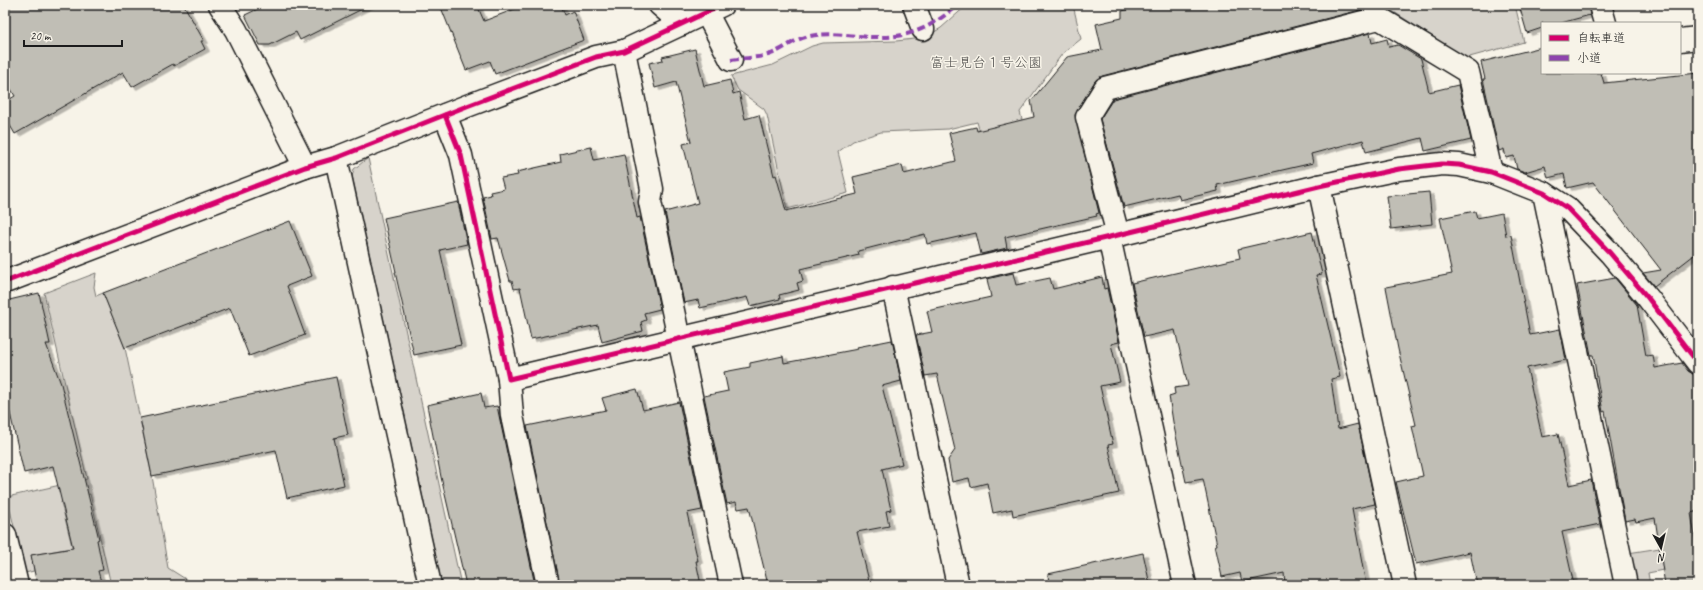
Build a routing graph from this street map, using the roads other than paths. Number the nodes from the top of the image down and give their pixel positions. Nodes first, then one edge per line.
1 (221, 5) edge
2 (660, 5) edge
3 (914, 5) edge
4 (1600, 5) edge
5 (714, 8) edge
6 (1605, 22) edge
7 (682, 24) junction
8 (923, 28) dead end
9 (1698, 38) edge
10 (1681, 40) edge
11 (624, 51) junction
12 (731, 60) dead end
13 (445, 115) junction
14 (336, 158) junction
15 (305, 167) junction
16 (1491, 172) junction
17 (1319, 186) junction
18 (1544, 193) junction
19 (1113, 236) junction
20 (5, 282) edge
21 (893, 287) junction
22 (679, 338) junction
23 (1698, 363) edge
24 (509, 379) junction
25 (5, 535) edge
26 (17, 585) edge
27 (430, 585) edge
28 (548, 585) edge
29 (731, 585) edge
30 (958, 585) edge
31 (1184, 585) edge
32 (1405, 585) edge
33 (1626, 585) edge

1 - 15 street
2 - 7 street
3 - 8 street
4 - 6 street
5 - 7 street
5 - 12 street
7 - 11 street
9 - 10 street
11 - 13 street
11 - 22 street
13 - 14 street
13 - 24 street
14 - 15 street
14 - 27 street
15 - 20 street
16 - 17 street
16 - 18 street
16 - 19 street
17 - 19 street
17 - 32 street
18 - 23 street
18 - 33 street
19 - 21 street
19 - 31 street
21 - 22 street
21 - 30 street
22 - 24 street
22 - 29 street
24 - 28 street
25 - 26 street

